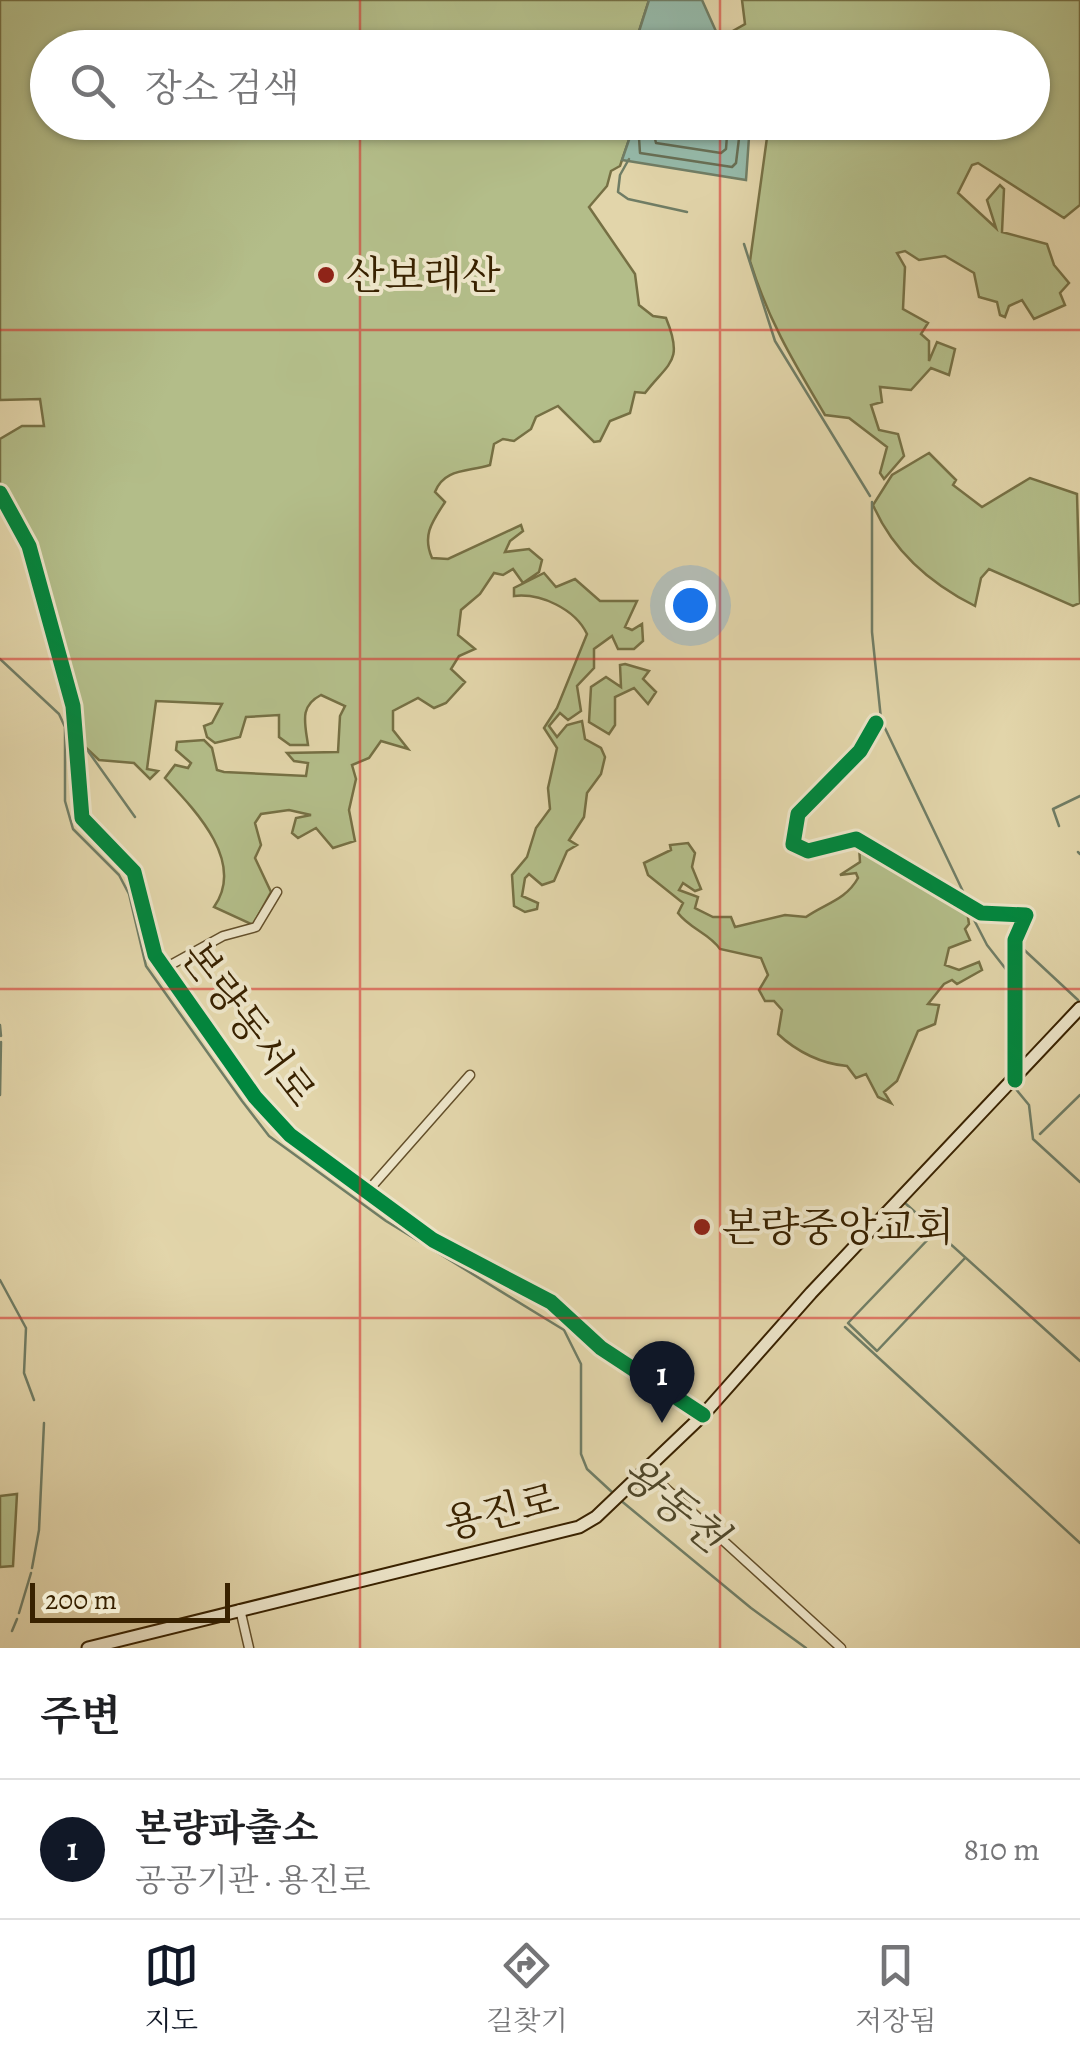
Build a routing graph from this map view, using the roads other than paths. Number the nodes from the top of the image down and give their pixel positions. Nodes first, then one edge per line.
1 (0, 493) edge
2 (876, 724) dead end
3 (276, 892) dead end
4 (165, 968) junction
5 (1080, 1008) edge
6 (470, 1075) dead end
7 (1015, 1080) junction
8 (368, 1192) junction
9 (703, 1415) junction
10 (648, 1472) junction
11 (240, 1610) junction
12 (88, 1648) edge
13 (249, 1648) edge
14 (841, 1648) edge

1 - 4 street, 본량동서로
2 - 7 street
3 - 4 street
4 - 8 street, 본량동서로
5 - 7 main road, 용진로
6 - 8 street
7 - 9 main road, 용진로
8 - 9 street, 본량동서로
9 - 10 main road, 용진로
10 - 11 main road, 용진로
10 - 14 street
11 - 12 main road, 용진로
11 - 13 street

